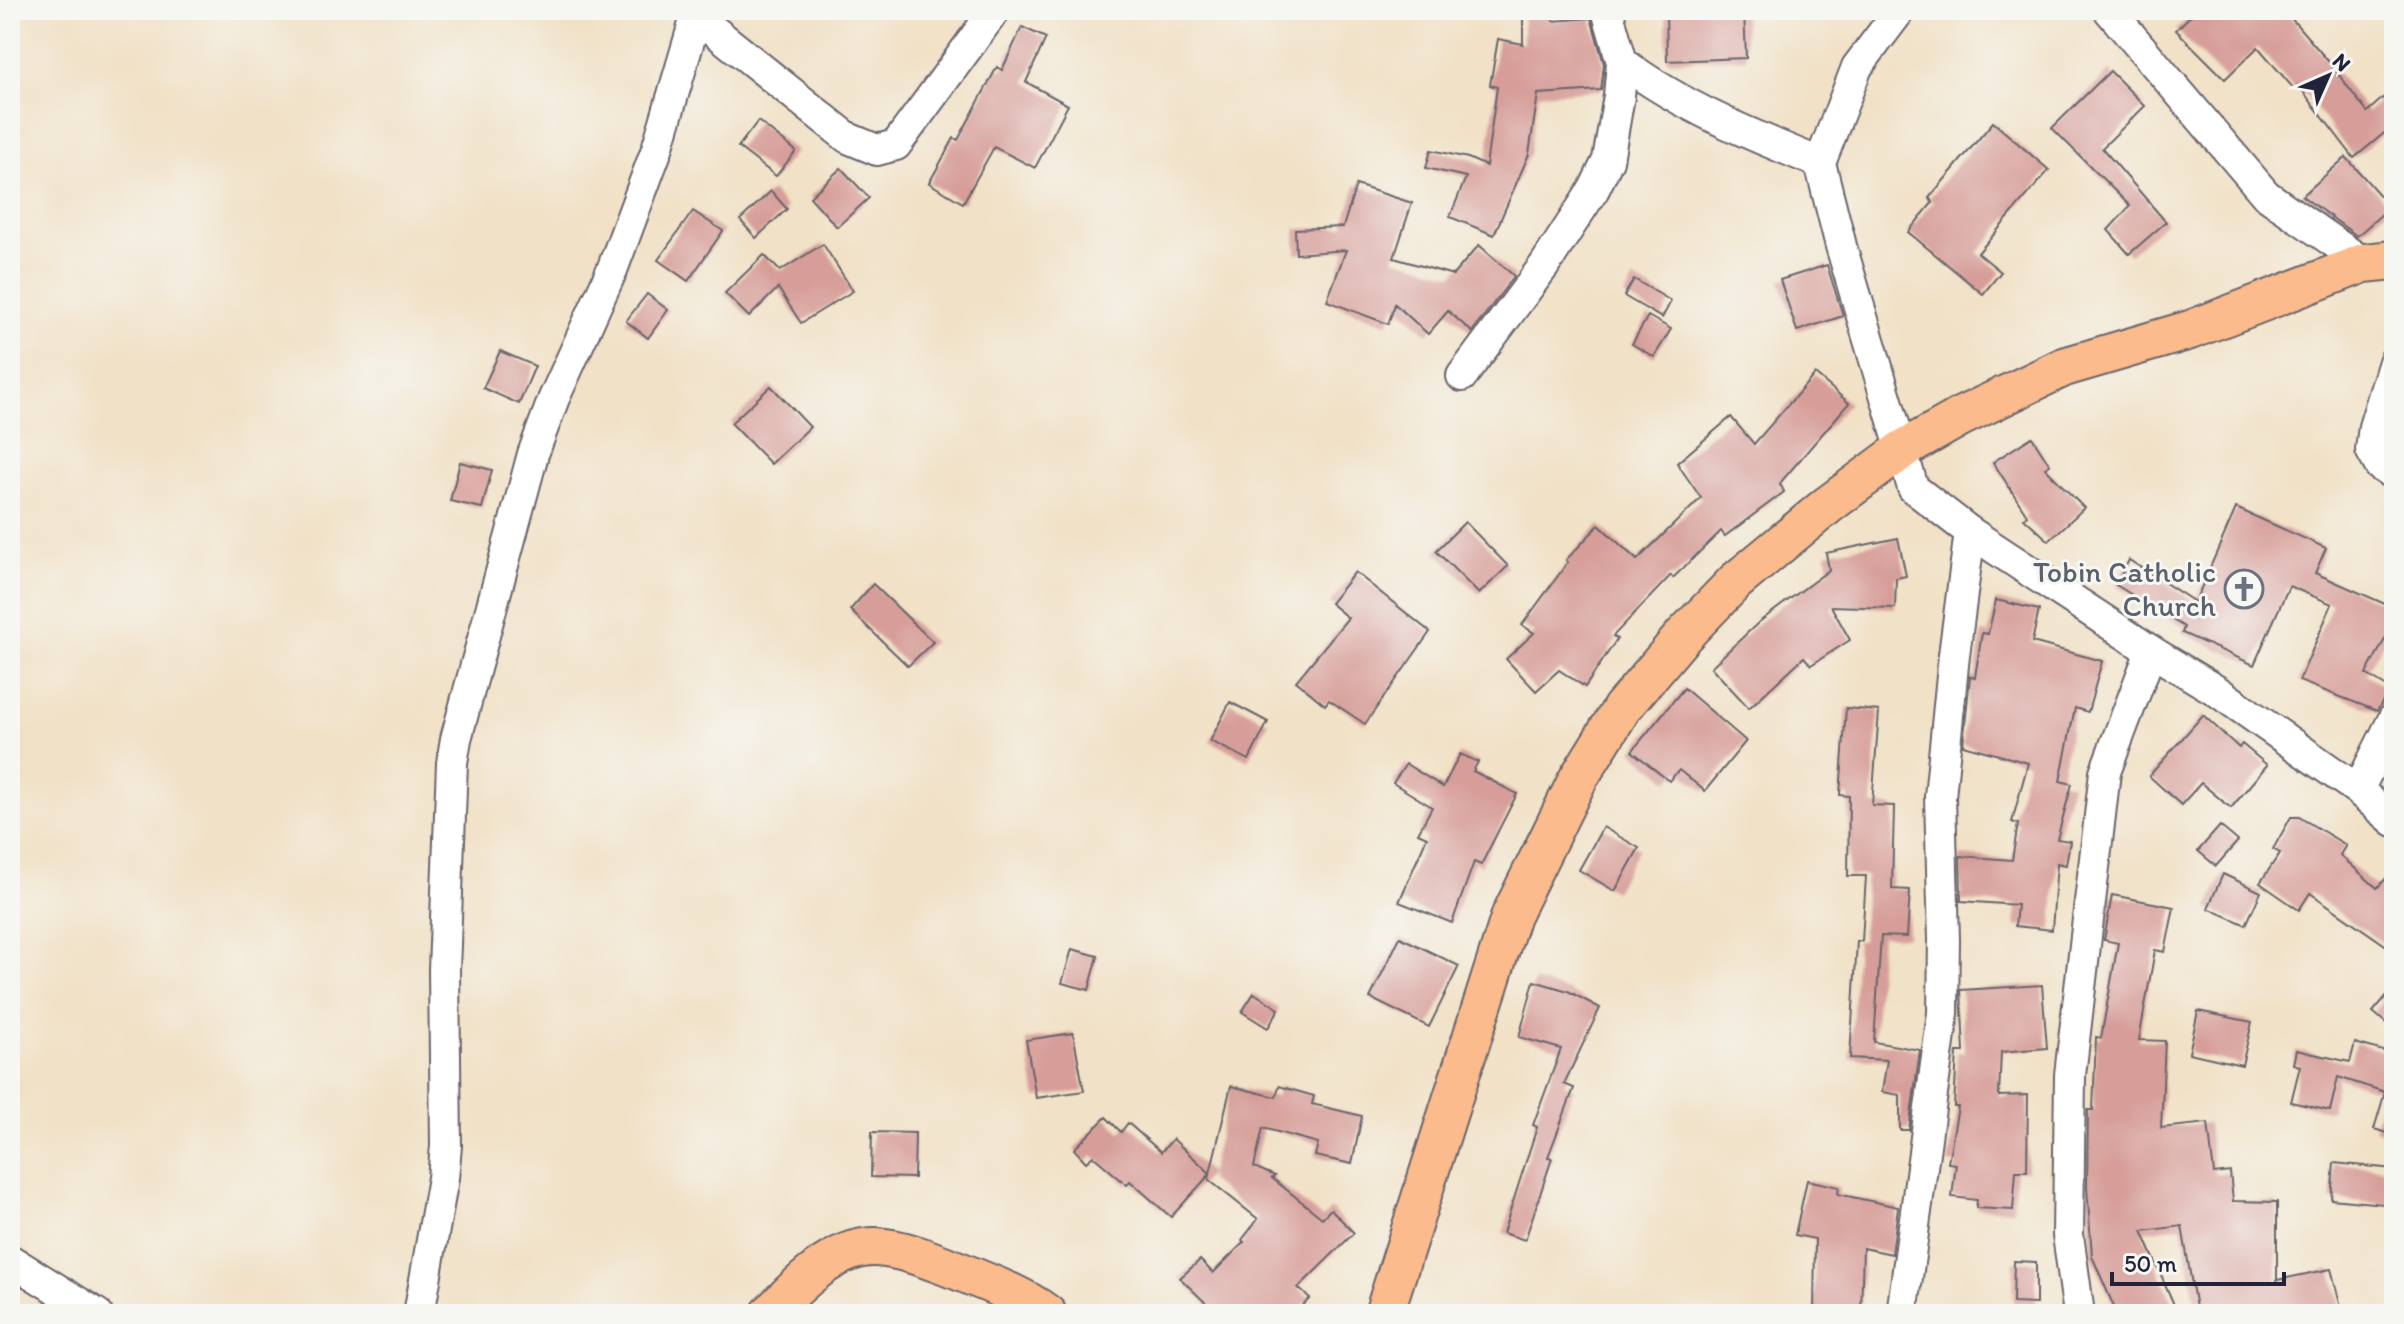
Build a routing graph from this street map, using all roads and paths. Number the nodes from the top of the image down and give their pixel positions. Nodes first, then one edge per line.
1 (995, 10) edge
2 (1607, 10) edge
3 (1900, 10) edge
4 (2109, 10) edge
5 (697, 13) edge
6 (1622, 62) junction
7 (1820, 163) junction
8 (2379, 262) edge
9 (2394, 362) edge
10 (1462, 376) dead end
11 (1902, 450) junction
12 (2394, 475) edge
13 (1970, 532) junction
14 (2151, 651) junction
15 (2394, 718) edge
16 (2358, 790) junction
17 (2394, 821) edge
18 (10, 1260) edge
19 (97, 1314) edge
20 (419, 1314) edge
21 (770, 1314) edge
22 (1047, 1314) edge
23 (1384, 1314) edge
24 (1902, 1314) edge
25 (2079, 1314) edge

1 - 5 street
2 - 6 street
3 - 7 street
4 - 8 street
5 - 20 street
6 - 7 street
6 - 10 street
7 - 11 street
8 - 11 main road
9 - 12 street
11 - 13 street
11 - 23 main road
13 - 14 street
13 - 24 street
14 - 16 street
14 - 25 street
15 - 16 street
16 - 17 street
18 - 19 street
21 - 22 main road

